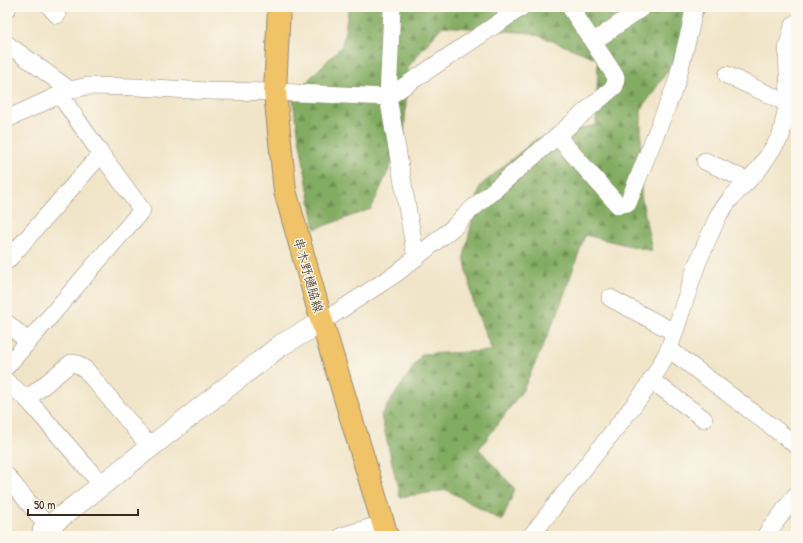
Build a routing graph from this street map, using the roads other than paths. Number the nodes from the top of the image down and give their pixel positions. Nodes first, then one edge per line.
1 (279, 7) edge
2 (392, 7) edge
3 (522, 7) edge
4 (570, 7) edge
5 (643, 7) edge
6 (691, 7) edge
7 (796, 23) edge
8 (593, 42) junction
9 (7, 44) edge
10 (727, 75) dead end
11 (65, 92) junction
12 (275, 92) junction
13 (388, 97) junction
14 (787, 103) junction
15 (7, 119) edge
16 (557, 136) junction
17 (101, 154) junction
18 (705, 161) dead end
19 (748, 181) junction
20 (416, 258) junction
21 (7, 261) edge
22 (610, 298) dead end
23 (322, 322) junction
24 (7, 323) edge
25 (674, 332) junction
26 (28, 342) junction
27 (669, 349) junction
28 (7, 366) edge
29 (651, 380) junction
30 (7, 382) edge
31 (27, 399) junction
32 (704, 418) dead end
33 (796, 445) edge
34 (150, 447) junction
35 (7, 476) edge
36 (102, 485) junction
37 (796, 495) edge
38 (45, 529) joint
39 (385, 530) edge
40 (342, 536) edge
41 (531, 536) edge
42 (765, 536) edge

1 - 12 main road, 串木野樋脇線
2 - 13 street
3 - 13 street
4 - 8 street
5 - 8 street
6 - 16 street
7 - 14 street
8 - 16 street
9 - 11 street
10 - 14 street
11 - 12 street
11 - 15 street
11 - 17 street
12 - 13 street
12 - 23 main road, 串木野樋脇線
13 - 20 street
14 - 19 street
16 - 20 street
17 - 21 street
17 - 26 street
18 - 19 street
19 - 25 street
20 - 23 street
22 - 25 street
23 - 34 street
23 - 39 main road, 串木野樋脇線
24 - 26 street
25 - 27 street
26 - 28 street
27 - 29 street
27 - 33 street
29 - 32 street
29 - 41 street
30 - 31 street
31 - 34 street
31 - 36 street
34 - 36 street
35 - 38 street
36 - 38 street
37 - 42 street
39 - 40 street

